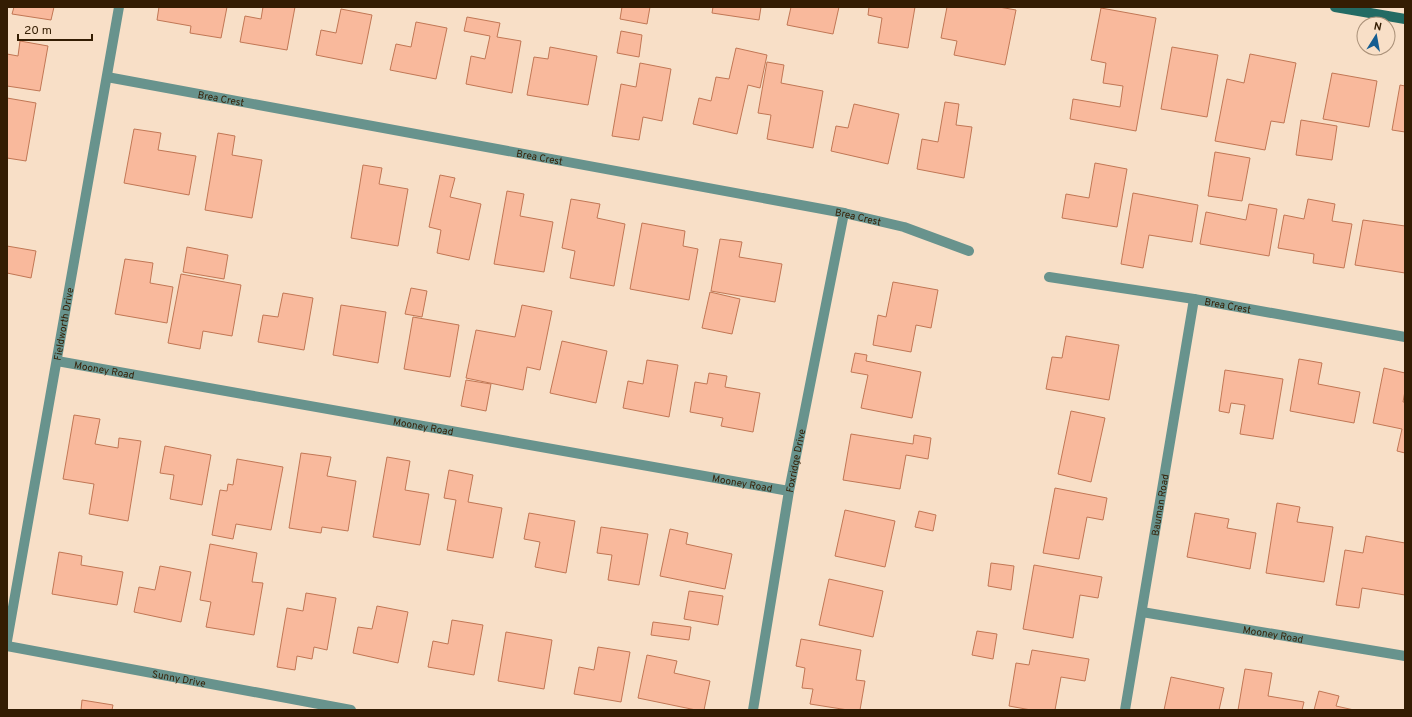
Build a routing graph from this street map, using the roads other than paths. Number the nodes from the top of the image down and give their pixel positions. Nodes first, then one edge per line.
1 (119, 7) edge
2 (1335, 7) edge
3 (1405, 19) edge
4 (107, 77) junction
5 (844, 213) junction
6 (968, 251) dead end
7 (1050, 277) dead end
8 (1194, 299) junction
9 (1405, 337) edge
10 (57, 361) junction
11 (789, 491) junction
12 (1142, 612) junction
13 (7, 640) edge
14 (7, 646) edge
15 (1405, 656) edge
16 (351, 710) edge
17 (752, 710) edge
18 (1125, 710) edge

1 - 4 street, Fieldworth Drive
2 - 3 street
4 - 5 street, Brea Crest
4 - 10 street, Fieldworth Drive
5 - 6 street, Brea Crest
5 - 11 street, Foxridge Drive
7 - 8 street, Brea Crest
8 - 9 street, Brea Crest
8 - 12 street, Bauman Road
10 - 11 street, Mooney Road
10 - 13 street, Fieldworth Drive
11 - 17 street, Foxridge Drive
12 - 15 street, Mooney Road
12 - 18 street, Bauman Road
14 - 16 street, Sunny Drive

